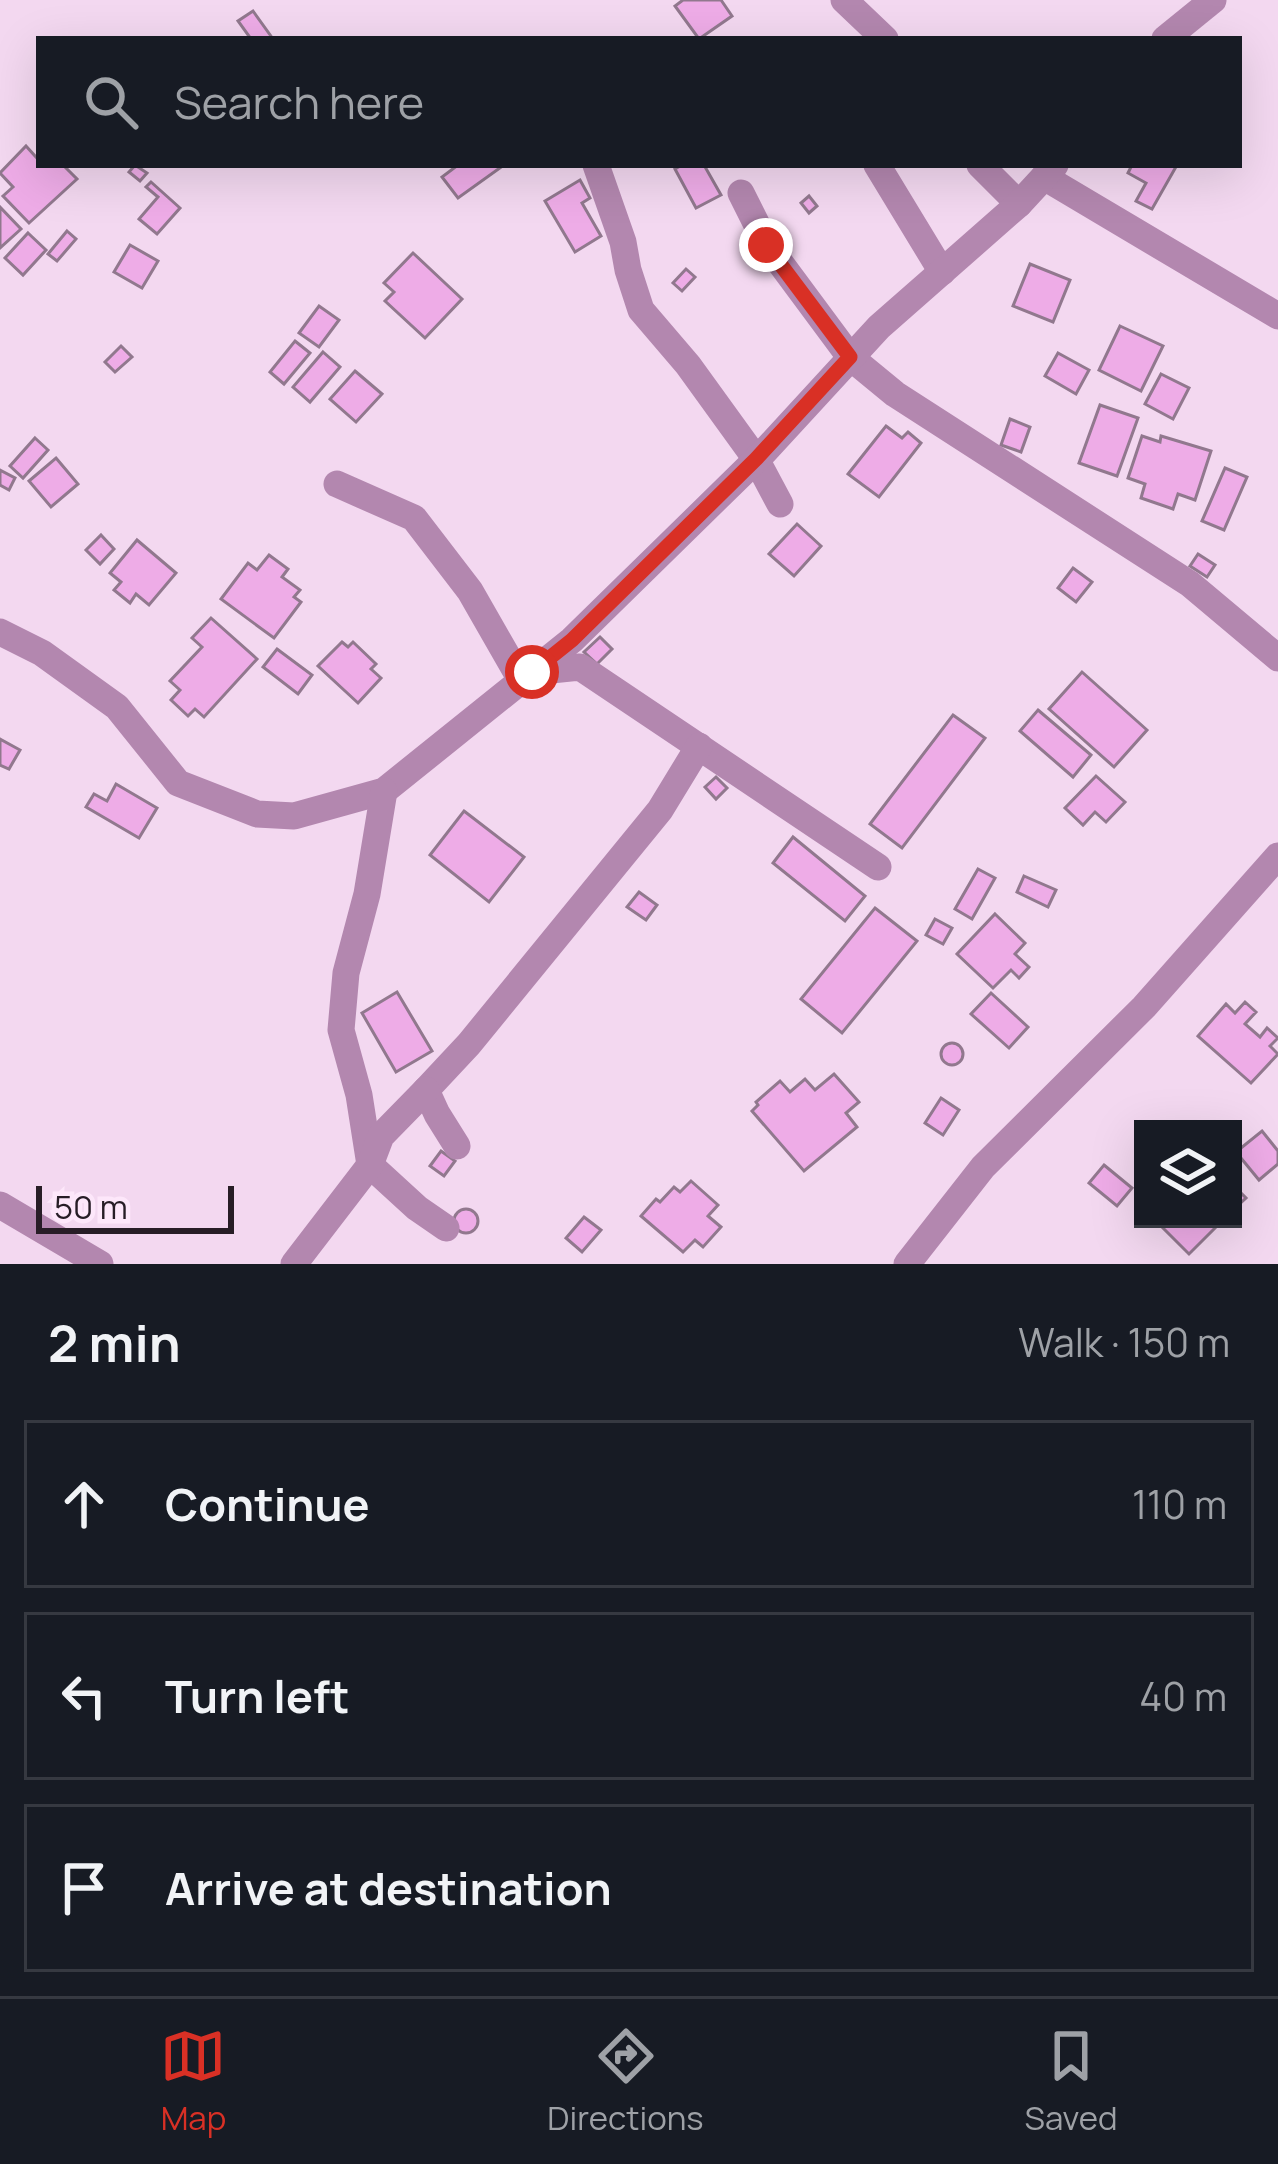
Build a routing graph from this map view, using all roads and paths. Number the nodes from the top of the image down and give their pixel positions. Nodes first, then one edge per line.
1 (844, 0) edge
2 (1213, 0) edge
3 (882, 36) edge
4 (1169, 36) edge
5 (597, 168) edge
6 (879, 168) edge
7 (983, 168) edge
8 (1050, 171) edge
9 (741, 193) dead end
10 (1019, 205) junction
11 (941, 272) junction
12 (1278, 316) edge
13 (850, 357) junction
14 (756, 459) junction
15 (338, 484) dead end
16 (780, 504) dead end
17 (0, 632) edge
18 (1278, 658) edge
19 (527, 676) junction
20 (699, 746) junction
21 (384, 791) junction
22 (1278, 856) edge
23 (878, 867) dead end
24 (426, 1090) junction
25 (457, 1146) dead end
26 (370, 1166) junction
27 (0, 1205) edge
28 (446, 1228) dead end
29 (100, 1264) edge
30 (294, 1264) edge
31 (907, 1264) edge

1 - 3 street
2 - 4 street
5 - 14 street
6 - 11 street
7 - 10 street
8 - 10 street
8 - 12 street
9 - 13 street
10 - 11 street
11 - 13 street
13 - 14 street
13 - 18 street
14 - 16 street
14 - 19 street
15 - 19 street
17 - 21 street
19 - 20 street
19 - 21 street
20 - 23 street
20 - 24 street
21 - 26 street
22 - 31 street
24 - 25 street
24 - 26 street
26 - 28 street
26 - 30 street
27 - 29 street

